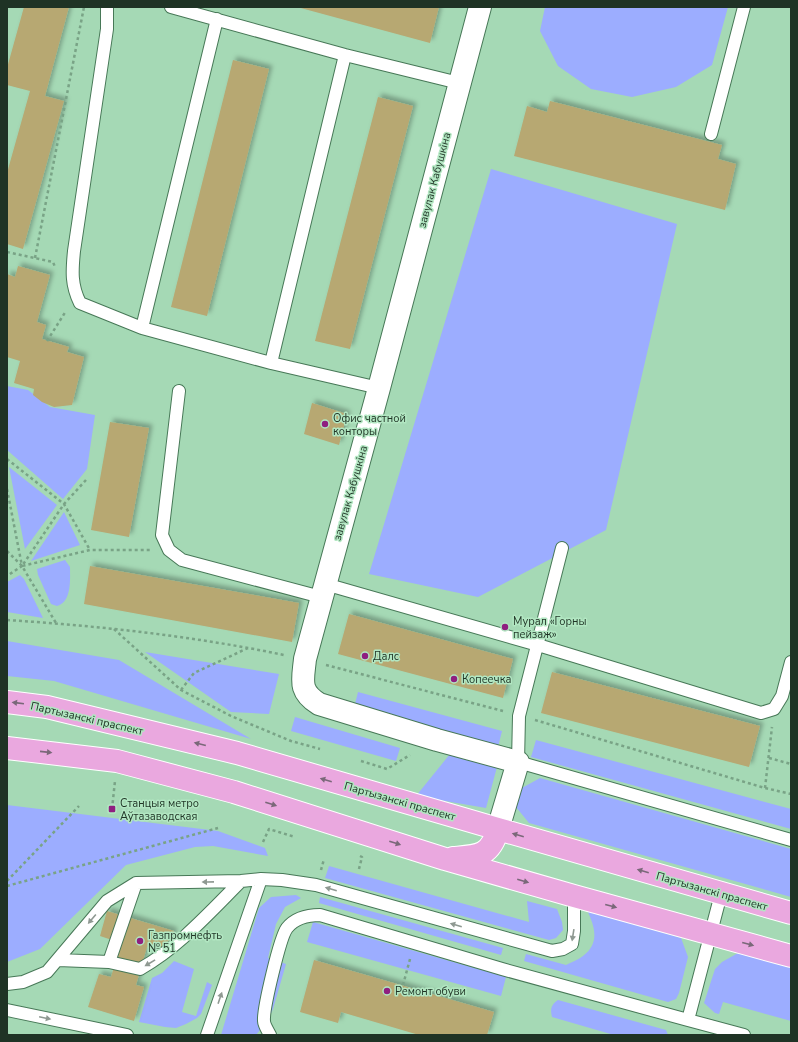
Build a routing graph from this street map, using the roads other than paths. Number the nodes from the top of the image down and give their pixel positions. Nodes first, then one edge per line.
1 (107, 7) edge
2 (171, 7) edge
3 (480, 7) edge
4 (744, 7) edge
5 (217, 19) junction
6 (345, 54) junction
7 (459, 83) junction
8 (711, 134) dead end
9 (142, 328) junction
10 (271, 363) junction
11 (379, 388) junction
12 (179, 391) dead end
13 (562, 548) dead end
14 (323, 590) junction
15 (538, 645) junction
16 (791, 662) edge
17 (7, 702) edge
18 (7, 748) edge
19 (518, 762) junction
20 (498, 829) junction
21 (791, 840) edge
22 (445, 859) junction
23 (261, 879) junction
24 (242, 881) junction
25 (136, 883) junction
26 (721, 894) junction
27 (574, 896) junction
28 (791, 913) edge
29 (711, 934) junction
30 (791, 956) edge
31 (58, 960) junction
32 (108, 962) junction
33 (7, 984) edge
34 (7, 1010) edge
35 (688, 1020) junction
36 (127, 1035) edge
37 (208, 1035) edge
38 (270, 1035) edge
39 (744, 1035) edge

1 - 9 lane
2 - 5 lane
3 - 7 street, завулак Кабушкіна
4 - 8 lane
5 - 6 lane
5 - 9 lane
6 - 7 lane
6 - 10 lane
7 - 11 street, завулак Кабушкіна
9 - 10 lane
10 - 11 lane
11 - 14 street, завулак Кабушкіна
12 - 14 lane
13 - 15 lane
14 - 15 lane
14 - 19 street, завулак Кабушкіна
15 - 16 lane
15 - 19 lane
20 -> 17 main road, Партызанскі праспект
18 -> 22 main road
19 - 20 street
19 - 21 lane
20 - 22 main road
26 -> 20 main road, Партызанскі праспект
22 -> 27 main road
23 - 24 lane
27 -> 23 lane
37 -> 23 lane
24 -> 25 lane
24 -> 32 lane
25 -> 31 lane
25 - 32 lane
26 - 28 main road, Партызанскі праспект
26 - 29 lane
27 -> 29 main road
29 -> 30 main road
29 - 35 lane
31 - 32 lane
31 - 33 lane
34 -> 36 lane
35 - 38 lane
35 - 39 lane

